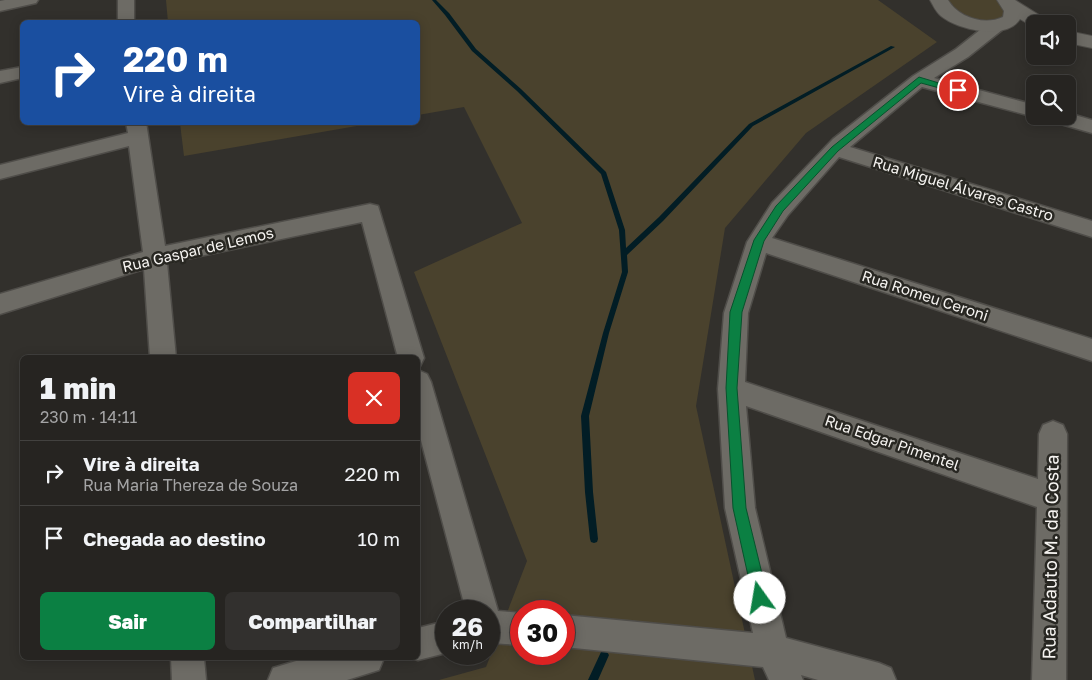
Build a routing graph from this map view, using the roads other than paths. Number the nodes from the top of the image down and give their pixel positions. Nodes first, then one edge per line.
1 (30, 0) edge
2 (126, 0) edge
3 (920, 0) edge
4 (1009, 3) edge
5 (0, 6) edge
6 (946, 9) edge
7 (1027, 15) edge
8 (126, 20) edge
9 (1000, 25) junction
10 (1026, 29) edge
11 (962, 53) junction
12 (20, 73) edge
13 (0, 77) edge
14 (919, 80) junction
15 (1026, 109) edge
16 (1076, 122) edge
17 (1092, 127) edge
18 (137, 130) edge
19 (835, 149) junction
20 (0, 172) edge
21 (1092, 229) edge
22 (758, 242) junction
23 (155, 257) junction
24 (0, 304) edge
25 (1092, 350) edge
26 (163, 355) edge
27 (410, 355) edge
28 (732, 388) junction
29 (420, 389) edge
30 (1053, 434) dead end
31 (1052, 498) junction
32 (479, 600) edge
33 (575, 633) edge
34 (435, 640) edge
35 (420, 644) edge
36 (188, 660) edge
37 (360, 660) edge
38 (779, 666) edge
39 (189, 680) edge
40 (285, 680) edge
41 (879, 680) edge
42 (1049, 680) edge

1 - 5 street
2 - 8 street
3 - 6 street
4 - 7 street
4 - 9 street
6 - 9 street
6 - 11 street
9 - 10 street
9 - 11 street
11 - 14 street
12 - 13 street
14 - 15 street
14 - 19 street
16 - 17 street
18 - 20 street
18 - 23 street
19 - 21 street, Rua Miguel Álvares Castro
19 - 22 street
22 - 25 street, Rua Romeu Ceroni
22 - 28 street
23 - 24 street, Rua Gaspar de Lemos
23 - 26 street
23 - 27 street, Rua Gaspar de Lemos
28 - 31 street, Rua Edgar Pimentel
28 - 38 street
29 - 32 street
30 - 31 street, Rua Adauto M. da Costa
31 - 42 street, Rua Adauto M. da Costa
33 - 38 street
34 - 35 street
36 - 39 street
37 - 40 street
38 - 41 street

